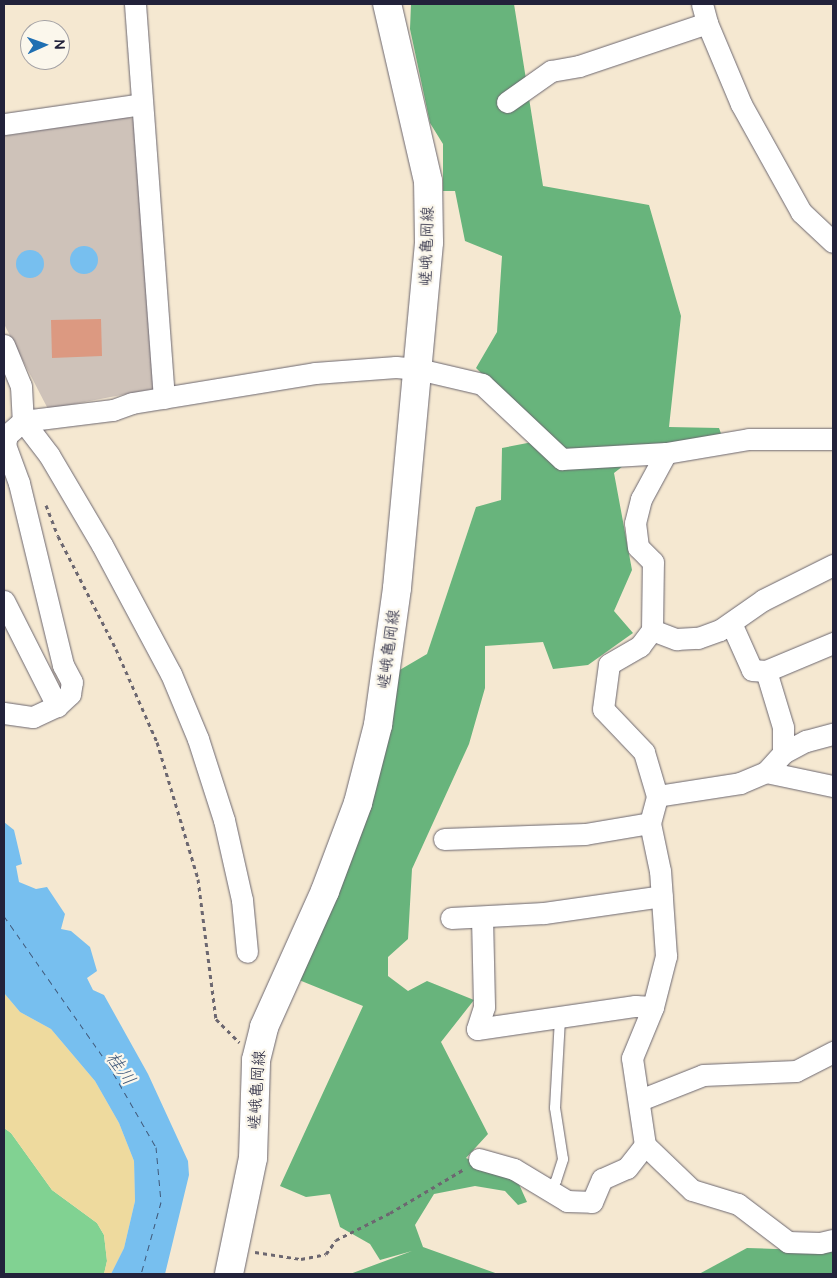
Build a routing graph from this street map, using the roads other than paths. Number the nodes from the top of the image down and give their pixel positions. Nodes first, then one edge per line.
1 (135, 4) edge
2 (387, 4) edge
3 (704, 14) edge
4 (507, 102) dead end
5 (142, 104) junction
6 (4, 124) edge
7 (833, 242) edge
8 (4, 345) edge
9 (418, 368) junction
10 (164, 398) junction
11 (23, 421) junction
12 (833, 438) edge
13 (666, 453) junction
14 (833, 566) edge
15 (4, 602) edge
16 (731, 623) junction
17 (652, 630) junction
18 (833, 643) edge
19 (766, 671) junction
20 (56, 706) junction
21 (4, 713) edge
22 (833, 734) edge
23 (784, 753) junction
24 (766, 772) junction
25 (833, 786) edge
26 (657, 796) junction
27 (650, 823) junction
28 (444, 840) dead end
29 (662, 896) junction
30 (482, 917) junction
31 (451, 918) dead end
32 (247, 952) dead end
33 (653, 1007) junction
34 (560, 1018) junction
35 (833, 1052) edge
36 (640, 1100) junction
37 (645, 1144) junction
38 (480, 1159) road end
39 (549, 1191) junction
40 (833, 1240) edge
41 (232, 1262) edge

1 - 5 street
2 - 9 main road, 嵯峨亀岡線
3 - 4 street
3 - 7 street
5 - 6 street
5 - 10 street
8 - 11 street
9 - 10 street
9 - 13 street
9 - 41 main road, 嵯峨亀岡線
10 - 11 street
11 - 20 street
11 - 32 street
12 - 13 street
13 - 17 street
14 - 16 street
15 - 20 street
16 - 17 street
16 - 19 street
17 - 26 street
18 - 19 street
19 - 23 street
20 - 21 street
22 - 23 street
23 - 24 street
24 - 25 street
24 - 26 street
26 - 27 street
27 - 28 street
27 - 29 street
29 - 30 street
29 - 33 street
30 - 31 street
30 - 34 street
33 - 34 street
33 - 36 street
34 - 39 lane
35 - 36 street
36 - 37 street
37 - 39 street
37 - 40 street
38 - 39 street

